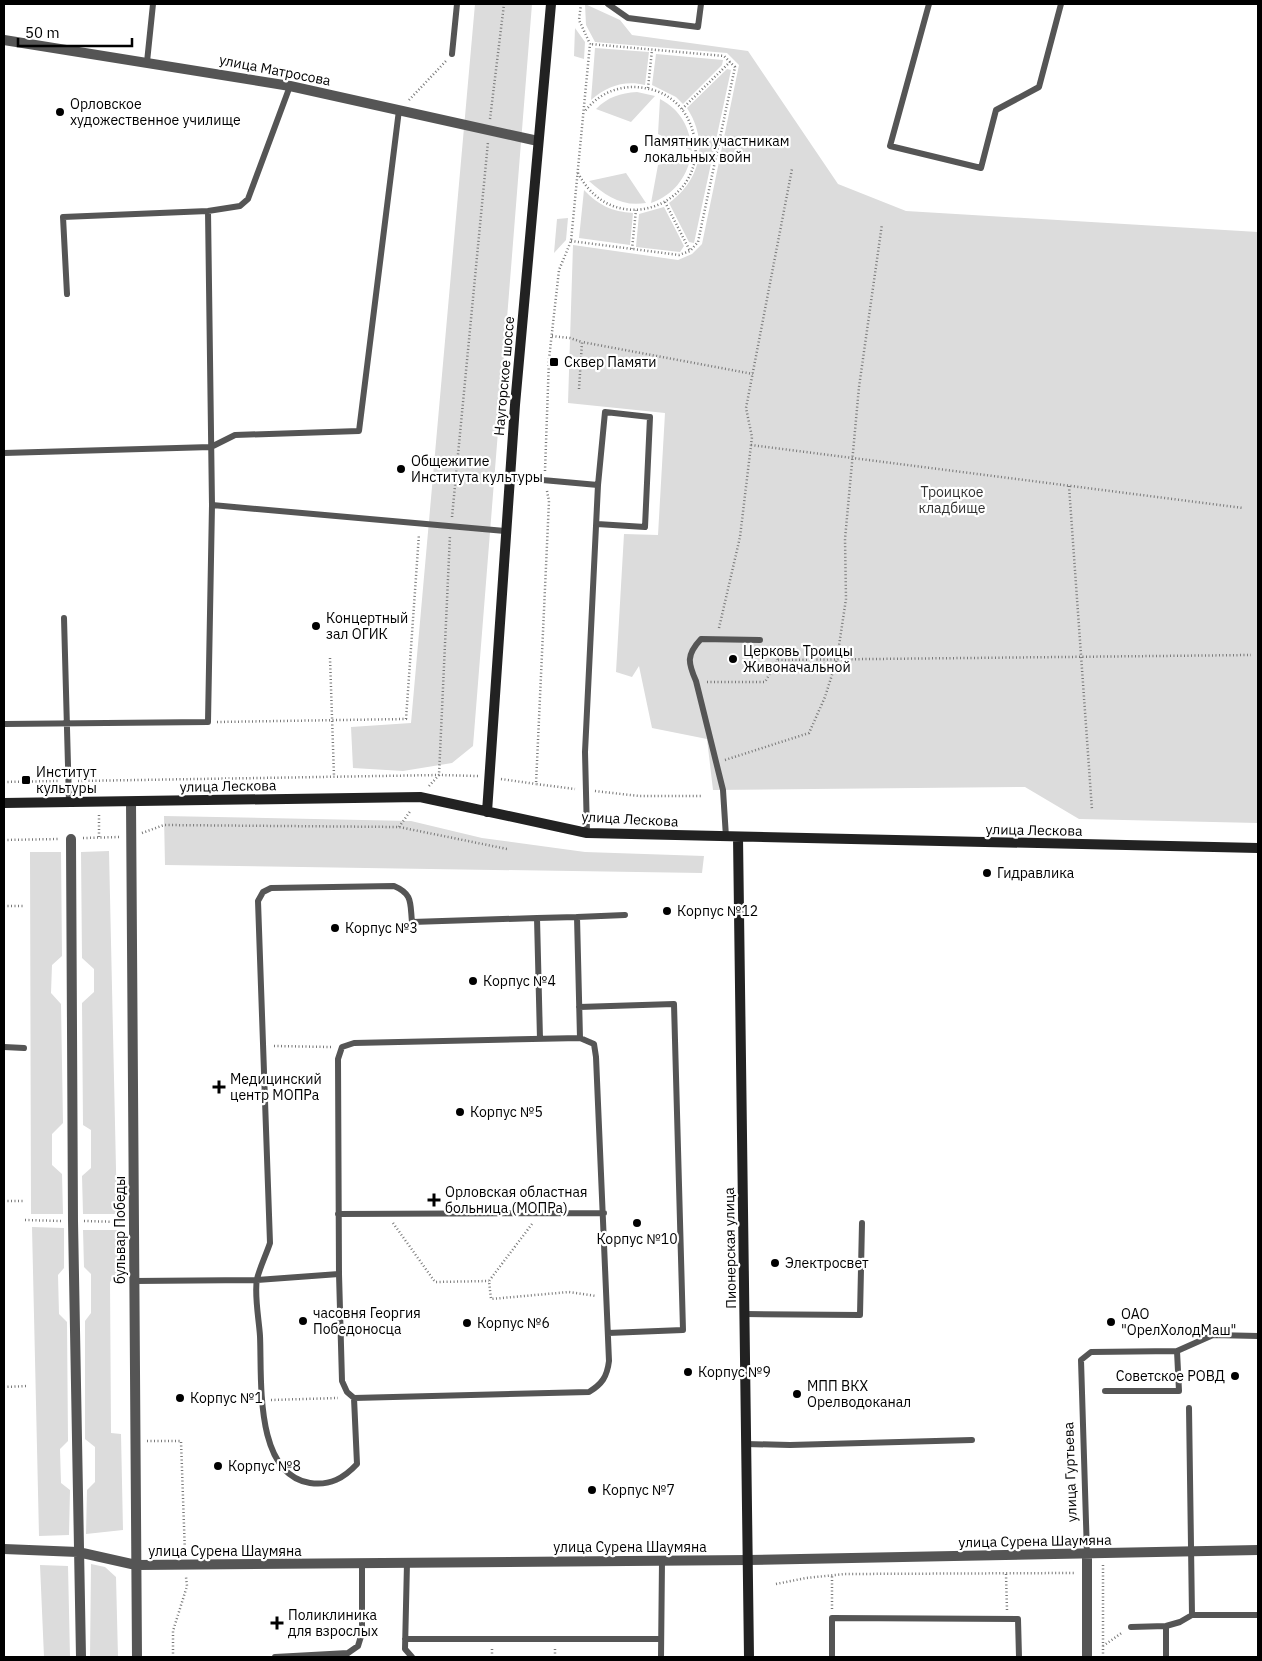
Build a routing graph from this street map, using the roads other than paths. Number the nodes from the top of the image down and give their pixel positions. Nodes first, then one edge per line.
1 (153, 4) edge
2 (457, 4) edge
3 (551, 4) edge
4 (608, 4) edge
5 (701, 4) edge
6 (929, 4) edge
7 (1061, 4) edge
8 (4, 40) edge
9 (452, 54) road end
10 (146, 62) junction
11 (290, 86) junction
12 (399, 110) junction
13 (538, 141) junction
14 (208, 211) junction
15 (68, 294) dead end
16 (211, 447) junction
17 (4, 453) edge
18 (509, 477) junction
19 (598, 485) junction
20 (212, 505) junction
21 (597, 524) junction
22 (505, 531) junction
23 (64, 618) dead end
24 (760, 640) road end
25 (4, 724) edge
26 (68, 724) junction
27 (69, 802) junction
28 (131, 802) junction
29 (4, 803) edge
30 (487, 812) junction
31 (587, 833) junction
32 (726, 837) junction
33 (738, 838) junction
34 (71, 839) road end
35 (1258, 848) edge
36 (625, 915) dead end
37 (577, 917) junction
38 (537, 918) junction
39 (579, 1007) junction
40 (580, 1038) junction
41 (540, 1039) junction
42 (4, 1047) edge
43 (24, 1048) dead end
44 (338, 1214) junction
45 (604, 1214) junction
46 (862, 1223) dead end
47 (339, 1274) junction
48 (257, 1280) junction
49 (134, 1281) junction
50 (744, 1314) junction
51 (608, 1333) junction
52 (1258, 1336) edge
53 (1177, 1351) junction
54 (1105, 1391) dead end
55 (354, 1398) junction
56 (1189, 1408) dead end
57 (972, 1440) dead end
58 (746, 1444) junction
59 (4, 1549) edge
60 (1258, 1550) edge
61 (1190, 1551) junction
62 (78, 1552) junction
63 (1087, 1554) junction
64 (748, 1560) junction
65 (662, 1561) junction
66 (362, 1563) junction
67 (407, 1563) junction
68 (136, 1565) junction
69 (1192, 1615) junction
70 (1258, 1615) edge
71 (1166, 1626) junction
72 (1131, 1627) road end
73 (405, 1639) junction
74 (661, 1639) junction
75 (81, 1657) edge
76 (137, 1657) edge
77 (275, 1657) edge
78 (412, 1657) edge
79 (661, 1657) edge
80 (749, 1657) edge
81 (832, 1657) edge
82 (1019, 1657) edge
83 (1086, 1657) edge
84 (1166, 1657) edge

1 - 10 lane
2 - 9 lane
3 - 13 main road, Наугорское шоссе
4 - 5 lane
6 - 7 lane
8 - 10 street, улица Матросова
10 - 11 street, улица Матросова
11 - 12 street, улица Матросова
11 - 14 lane
12 - 13 street, улица Матросова
12 - 16 lane
13 - 18 main road, Наугорское шоссе
14 - 15 lane
14 - 16 lane
16 - 17 lane
16 - 20 lane
18 - 19 lane
18 - 22 main road, Наугорское шоссе
19 - 21 lane
19 - 21 lane
20 - 22 lane
20 - 26 lane
21 - 31 lane
22 - 30 main road, Наугорское шоссе
23 - 26 lane
24 - 32 lane
25 - 26 lane
26 - 27 lane
27 - 28 main road, улица Лескова
27 - 29 main road, улица Лескова
28 - 30 main road, улица Лескова
28 - 49 street, бульвар Победы
30 - 31 main road, улица Лескова
31 - 32 main road, улица Лескова
32 - 33 main road, улица Лескова
33 - 35 main road, улица Лескова
33 - 50 main road, Пионерская улица
34 - 62 street
36 - 37 lane
37 - 38 lane
37 - 39 lane
38 - 41 lane
38 - 48 lane
39 - 40 lane
39 - 51 lane
40 - 41 lane
40 - 45 lane
41 - 44 lane
42 - 43 lane
44 - 45 lane
44 - 47 lane
45 - 51 lane
46 - 50 lane
47 - 48 lane
47 - 55 lane
48 - 49 lane
48 - 55 lane
49 - 68 street, бульвар Победы
50 - 58 main road, Пионерская улица
51 - 55 lane
52 - 53 lane
53 - 54 lane
53 - 63 lane, улица Гуртьева
56 - 61 lane
57 - 58 lane
58 - 64 main road, Пионерская улица
59 - 62 street, улица Сурена Шаумяна
60 - 61 street, улица Сурена Шаумяна
61 - 63 street, улица Сурена Шаумяна
61 - 69 lane
62 - 68 street, улица Сурена Шаумяна
62 - 75 street
63 - 64 street, улица Сурена Шаумяна
63 - 83 street, улица Гуртьева
64 - 65 street, улица Сурена Шаумяна
64 - 80 main road, Пионерская улица
65 - 67 street, улица Сурена Шаумяна
65 - 74 lane
66 - 67 street, улица Сурена Шаумяна
66 - 68 street, улица Сурена Шаумяна
66 - 77 lane
67 - 73 lane
68 - 76 street, бульвар Победы
69 - 70 lane
69 - 71 lane
71 - 72 lane
71 - 84 lane
73 - 74 lane
73 - 78 lane
74 - 79 lane
81 - 82 lane

